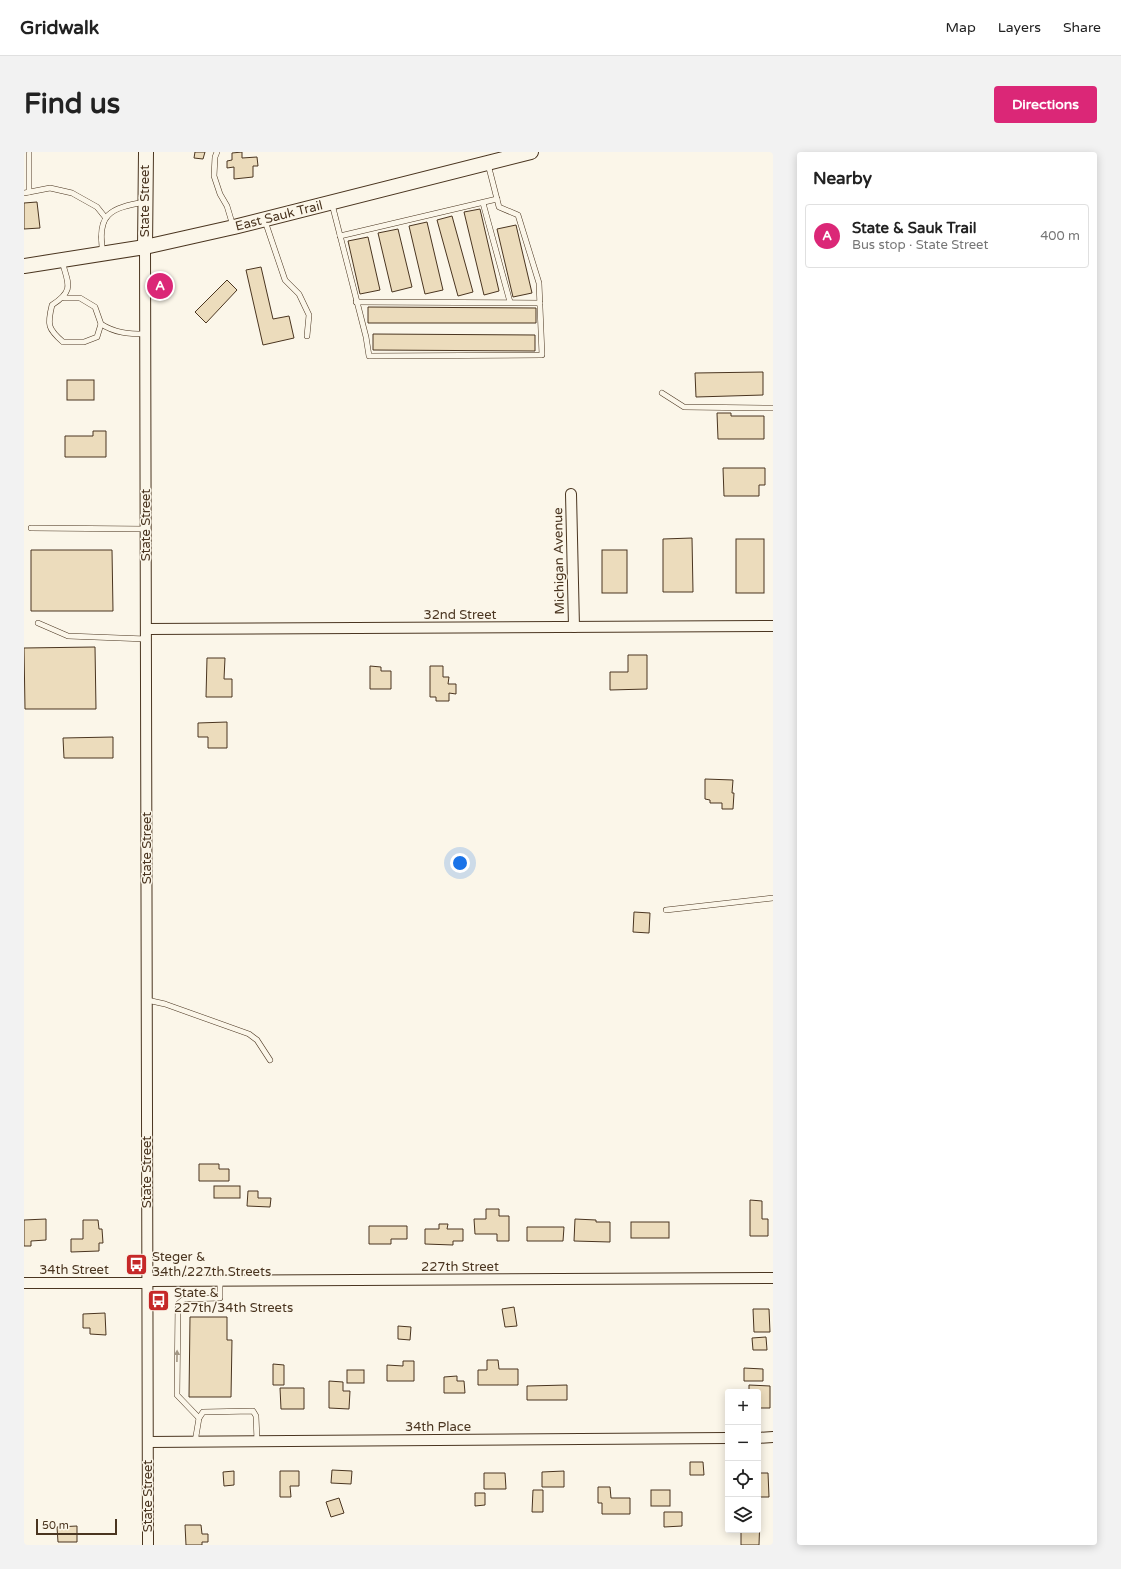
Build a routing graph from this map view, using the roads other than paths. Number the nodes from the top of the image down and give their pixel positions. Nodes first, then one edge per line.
1 (29, 152) edge
2 (146, 152) edge
3 (217, 152) edge
4 (531, 152) edge
5 (488, 163) junction
6 (27, 192) edge
7 (497, 199) junction
8 (145, 202) junction
9 (332, 203) junction
10 (483, 203) junction
11 (105, 218) junction
12 (265, 220) junction
13 (234, 227) junction
14 (340, 236) junction
15 (145, 247) junction
16 (103, 254) junction
17 (61, 260) junction
18 (24, 266) edge
19 (64, 298) junction
20 (356, 302) junction
21 (510, 302) junction
22 (540, 303) junction
23 (101, 324) junction
24 (145, 334) junction
25 (307, 336) dead end
26 (662, 393) dead end
27 (773, 408) edge
28 (571, 494) dead end
29 (31, 528) dead end
30 (146, 529) junction
31 (38, 624) dead end
32 (773, 626) edge
33 (574, 627) junction
34 (146, 634) junction
35 (773, 898) edge
36 (666, 910) dead end
37 (147, 1000) junction
38 (270, 1060) dead end
39 (773, 1278) edge
40 (220, 1281) junction
41 (148, 1282) junction
42 (24, 1283) edge
43 (199, 1418) junction
44 (773, 1437) edge
45 (725, 1438) edge
46 (761, 1438) edge
47 (257, 1441) junction
48 (148, 1442) junction
49 (195, 1442) junction
50 (148, 1545) edge

1 - 6 lane
2 - 8 main road, State Street
3 - 13 lane
4 - 5 main road, East Sauk Trail
5 - 7 lane
5 - 9 main road, East Sauk Trail
6 - 11 lane
7 - 10 lane
7 - 22 lane
8 - 11 lane
8 - 15 main road, State Street
9 - 12 main road, East Sauk Trail
9 - 14 lane
10 - 14 lane
10 - 21 lane
11 - 16 lane
12 - 13 main road, East Sauk Trail
12 - 25 lane
13 - 15 main road, East Sauk Trail
14 - 20 lane
15 - 16 main road, East Sauk Trail
15 - 24 street, State Street
16 - 17 main road, East Sauk Trail
17 - 18 main road, East Sauk Trail
17 - 19 lane
19 - 23 lane
19 - 23 lane
20 - 21 lane
20 - 22 lane
21 - 22 lane
23 - 24 lane
24 - 30 street, State Street
26 - 27 lane
28 - 33 street, Michigan Avenue
29 - 30 lane
30 - 34 street, State Street
31 - 34 lane
32 - 33 street, 32nd Street
33 - 34 street, 32nd Street
34 - 37 street, State Street
35 - 36 lane
37 - 38 lane
37 - 41 street, State Street
39 - 40 street, 227th Street
40 - 41 street, 227th Street
43 -> 40 lane
41 - 42 street, 34th Street
41 - 48 street, State Street
43 - 47 lane
43 - 49 lane
44 - 46 street
45 - 47 street, 34th Place
47 - 49 street, 34th Place
48 - 49 street, 34th Place
48 - 50 street, State Street

